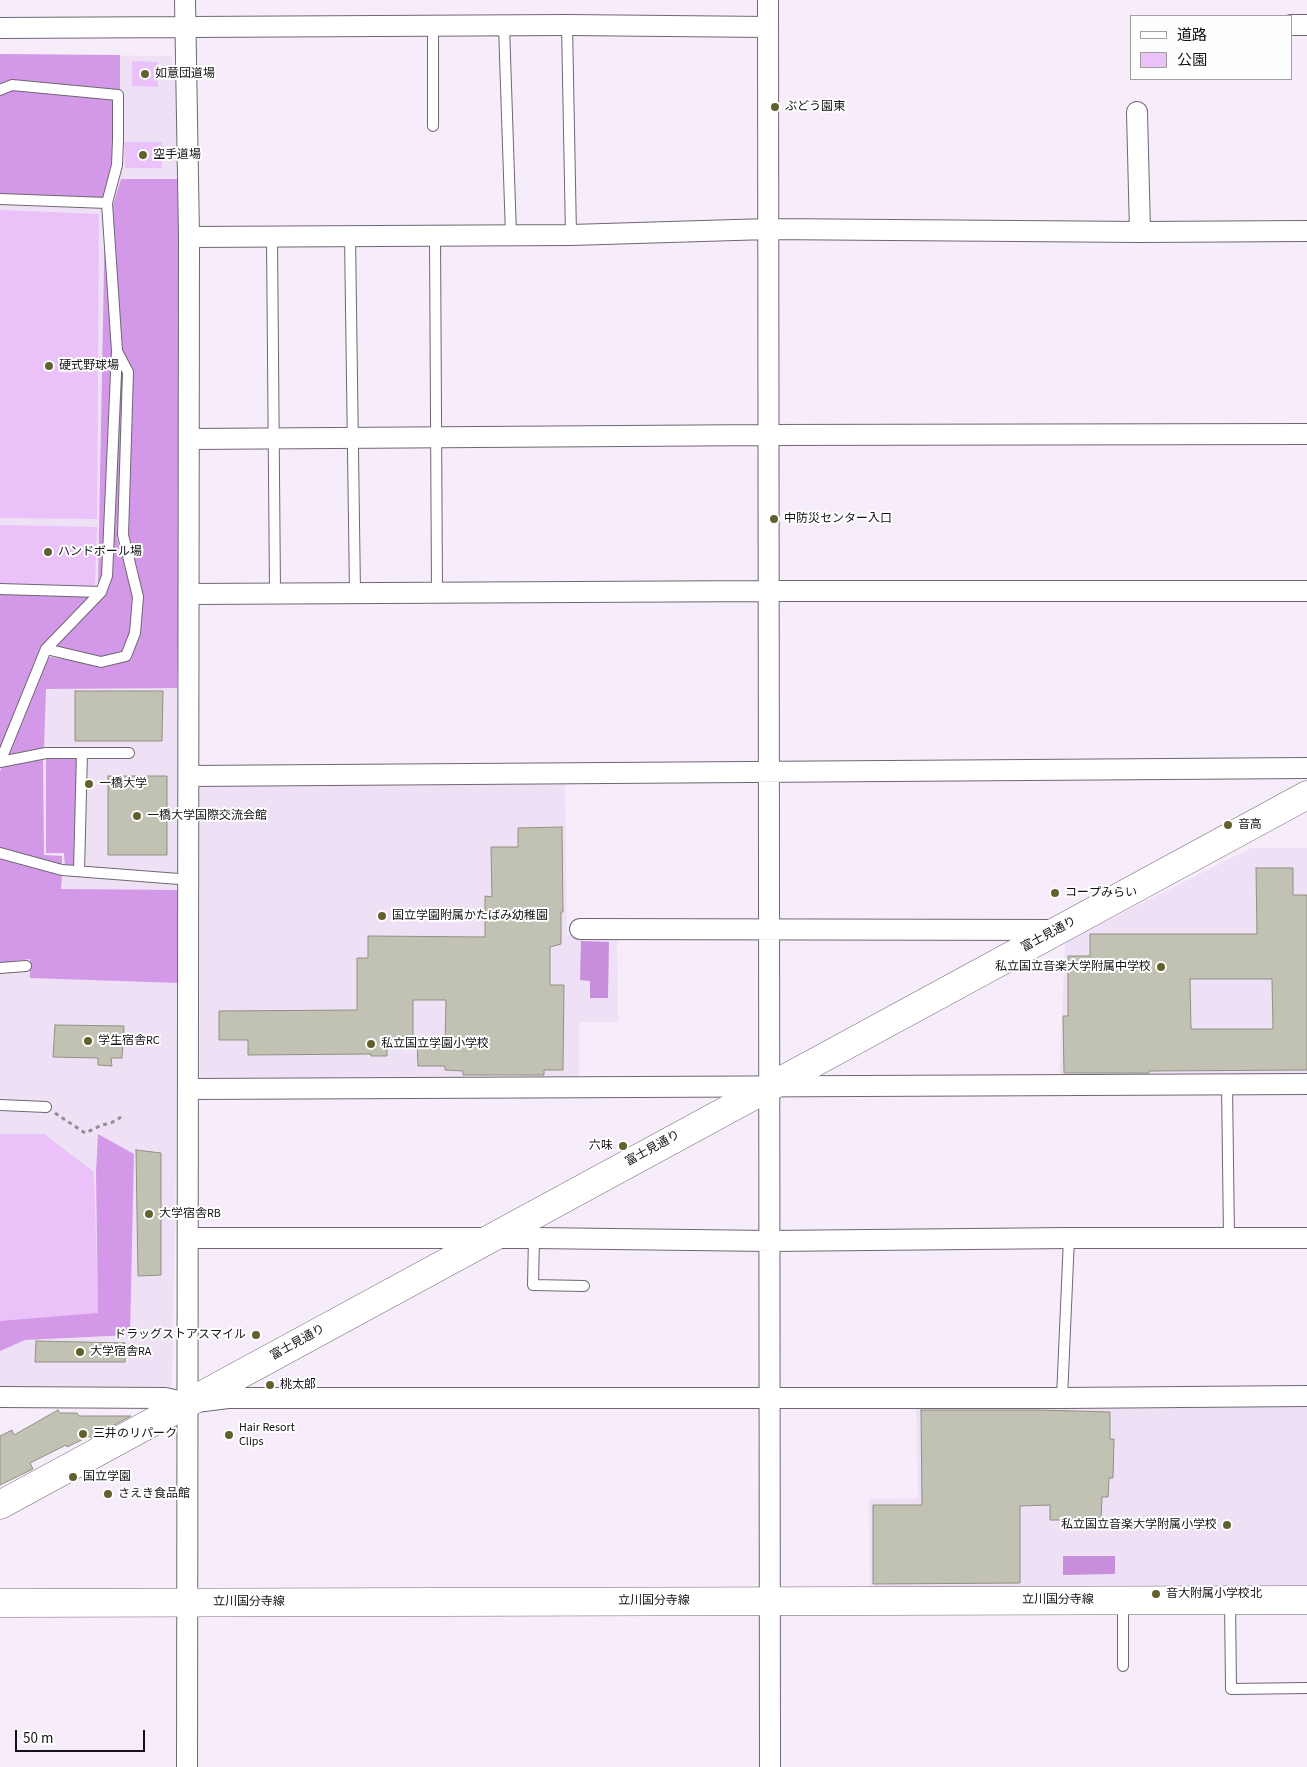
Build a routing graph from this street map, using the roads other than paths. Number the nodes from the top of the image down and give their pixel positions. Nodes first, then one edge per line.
1 (185, 0) edge
2 (768, 0) edge
3 (567, 25) junction
4 (1292, 25) edge
5 (1307, 25) edge
6 (433, 26) junction
7 (504, 26) junction
8 (185, 27) junction
9 (768, 27) junction
10 (0, 28) edge
11 (0, 90) edge
12 (1137, 112) dead end
13 (433, 126) dead end
14 (0, 199) edge
15 (107, 203) junction
16 (768, 229) junction
17 (1307, 231) edge
18 (1140, 232) junction
19 (571, 235) junction
20 (350, 236) junction
21 (435, 236) junction
22 (511, 236) junction
23 (189, 237) junction
24 (272, 237) junction
25 (117, 351) junction
26 (1307, 434) edge
27 (768, 435) junction
28 (436, 438) junction
29 (273, 439) junction
30 (353, 439) junction
31 (190, 440) junction
32 (0, 589) edge
33 (768, 591) junction
34 (1307, 591) edge
35 (101, 592) junction
36 (275, 593) junction
37 (355, 593) junction
38 (437, 593) junction
39 (189, 594) junction
40 (46, 649) junction
41 (82, 753) junction
42 (129, 753) dead end
43 (0, 762) edge
44 (1307, 768) edge
45 (769, 772) junction
46 (190, 776) junction
47 (1307, 795) edge
48 (0, 853) edge
49 (79, 871) junction
50 (178, 879) dead end
51 (580, 929) dead end
52 (770, 929) junction
53 (1059, 930) junction
54 (26, 966) dead end
55 (0, 968) edge
56 (1226, 1084) junction
57 (1307, 1084) edge
58 (770, 1085) junction
59 (189, 1089) junction
60 (0, 1106) edge
61 (46, 1107) road end
62 (189, 1238) junction
63 (491, 1238) junction
64 (534, 1238) junction
65 (1069, 1238) junction
66 (1229, 1238) junction
67 (1307, 1238) edge
68 (770, 1241) junction
69 (584, 1286) dead end
70 (1307, 1396) edge
71 (0, 1397) edge
72 (769, 1398) junction
73 (1062, 1398) junction
74 (188, 1403) junction
75 (0, 1505) edge
76 (1123, 1600) junction
77 (1230, 1600) junction
78 (1307, 1600) edge
79 (771, 1601) junction
80 (0, 1602) edge
81 (187, 1602) junction
82 (1123, 1666) dead end
83 (1307, 1688) edge
84 (187, 1767) edge
85 (770, 1767) edge

1 - 8 street
2 - 9 street
3 - 7 street
3 - 9 street
3 - 19 lane
4 - 5 street
6 - 7 street
6 - 8 street
6 - 13 lane
7 - 22 lane
8 - 10 street
8 - 23 street
9 - 16 street
11 - 15 lane
12 - 18 street
14 - 15 lane
15 - 25 lane
16 - 18 street
16 - 19 street
16 - 27 street
17 - 18 street
19 - 22 street
20 - 21 street
20 - 24 street
20 - 30 lane
21 - 22 street
21 - 28 lane
23 - 24 street
23 - 31 street
24 - 29 lane
25 - 35 lane
25 - 40 lane
26 - 27 street
27 - 28 street
27 - 33 street
28 - 30 street
28 - 38 lane
29 - 30 street
29 - 31 street
29 - 36 lane
30 - 37 lane
31 - 39 street
32 - 35 lane
33 - 34 street
33 - 38 street
33 - 45 street
35 - 40 lane
36 - 37 street
36 - 39 street
37 - 38 street
39 - 46 street
40 - 43 lane
41 - 42 lane
41 - 43 lane
41 - 49 lane
44 - 45 street
45 - 46 street
45 - 52 street
46 - 59 street
47 - 53 street, 富士見通り
48 - 49 lane
49 - 50 lane
51 - 52 street
52 - 53 street
52 - 58 street
53 - 58 street, 富士見通り
54 - 55 lane
56 - 57 street
56 - 58 street
56 - 66 lane
58 - 59 street
58 - 63 street, 富士見通り
58 - 68 street
59 - 62 street
60 - 61 lane
62 - 63 street
62 - 74 street
63 - 64 street
63 - 74 street, 富士見通り
64 - 68 street
64 - 69 lane
65 - 66 street
65 - 68 street
65 - 73 lane
66 - 67 street
68 - 72 street
70 - 73 street
71 - 74 street
72 - 73 street
72 - 74 street
72 - 79 street
74 - 75 street, 富士見通り
74 - 81 street
76 - 77 street, 立川国分寺線
76 - 79 street, 立川国分寺線
76 - 82 lane
77 - 78 street, 立川国分寺線
77 - 83 lane
79 - 81 street, 立川国分寺線
79 - 85 street
80 - 81 street, 立川国分寺線
81 - 84 street

